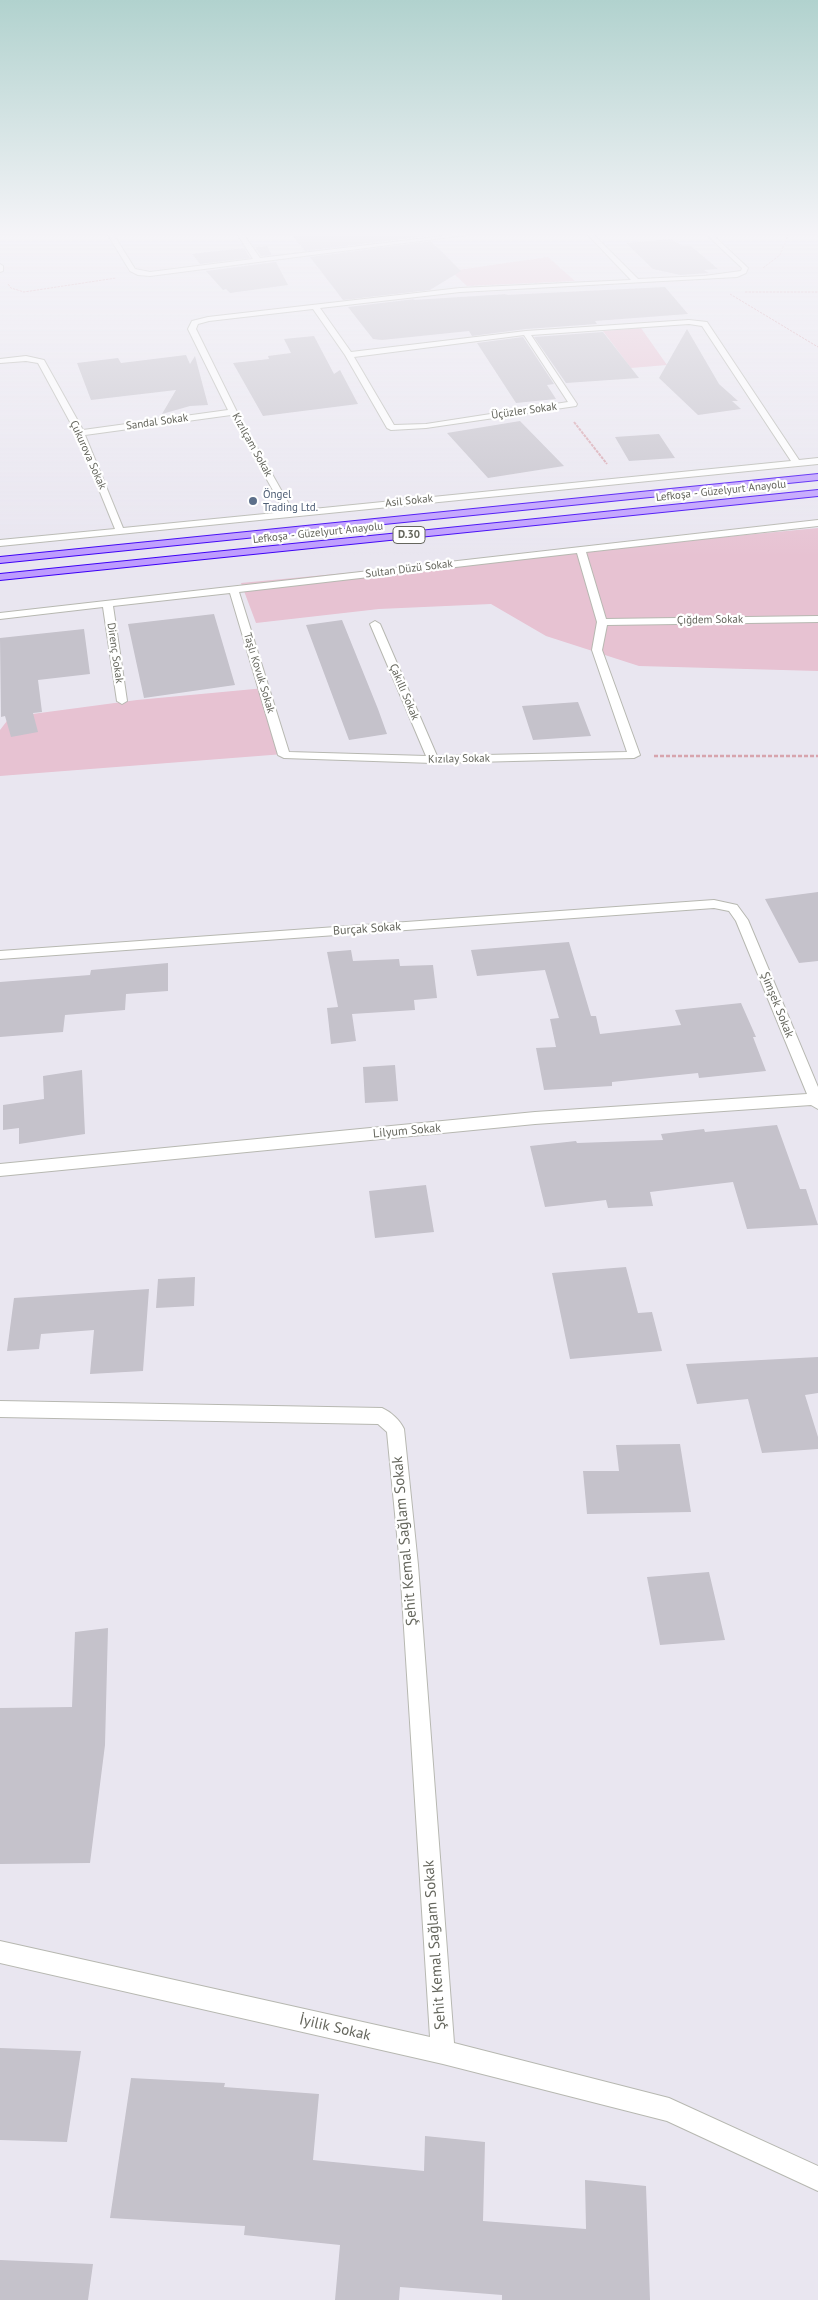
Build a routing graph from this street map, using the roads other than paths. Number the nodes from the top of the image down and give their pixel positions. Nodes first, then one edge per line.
1 (198, 342) edge
2 (340, 342) edge
3 (451, 342) edge
4 (532, 342) edge
5 (716, 342) edge
6 (349, 355) junction
7 (0, 361) edge
8 (232, 412) junction
9 (80, 433) junction
10 (818, 461) edge
11 (796, 463) junction
12 (818, 477) edge
13 (818, 493) edge
14 (290, 513) junction
15 (818, 523) edge
16 (120, 531) junction
17 (0, 543) edge
18 (580, 548) junction
19 (0, 560) edge
20 (0, 578) edge
21 (234, 591) junction
22 (108, 605) junction
23 (0, 616) edge
24 (818, 619) edge
25 (602, 622) junction
26 (375, 624) dead end
27 (122, 701) dead end
28 (284, 755) joint
29 (433, 760) junction
30 (732, 908) joint
31 (0, 955) edge
32 (817, 1101) edge
33 (0, 1170) edge
34 (0, 1410) edge
35 (0, 1952) edge
36 (443, 2052) junction
37 (818, 2179) edge

1 - 8 street, Kızılçam Sokak
2 - 6 street
3 - 6 street
4 - 6 street, Üçüzler Sokak
5 - 11 street
7 - 9 street, Çukurova Sokak
8 - 9 street, Sandal Sokak
8 - 14 street, Kızılçam Sokak
9 - 16 street, Çukurova Sokak
10 - 11 street, Asil Sokak
11 - 14 street, Asil Sokak
12 - 19 highway, Lefkoşa - Güzelyurt Anayolu / D.30
13 - 20 highway, Lefkoşa - Güzelyurt Anayolu / D.30
14 - 16 street, Asil Sokak
15 - 18 street, Sultan Düzü Sokak
16 - 17 street, Asil Sokak
18 - 21 street, Sultan Düzü Sokak
18 - 25 street
21 - 22 street, Sultan Düzü Sokak
21 - 28 street, Taşlı Kovuk Sokak
22 - 23 street, Sultan Düzü Sokak
22 - 27 street, Direnç Sokak
24 - 25 street, Çığdem Sokak
25 - 29 street, Kızılay Sokak
26 - 29 street, Çakıllı Sokak
28 - 29 street, Kızılay Sokak
30 - 31 street, Burçak Sokak
30 - 32 street, Şimşek Sokak
32 - 33 street, Lilyum Sokak
34 - 36 street, Şehit Kemal Sağlam Sokak
35 - 36 street, İyilik Sokak
36 - 37 street, İyilik Sokak

